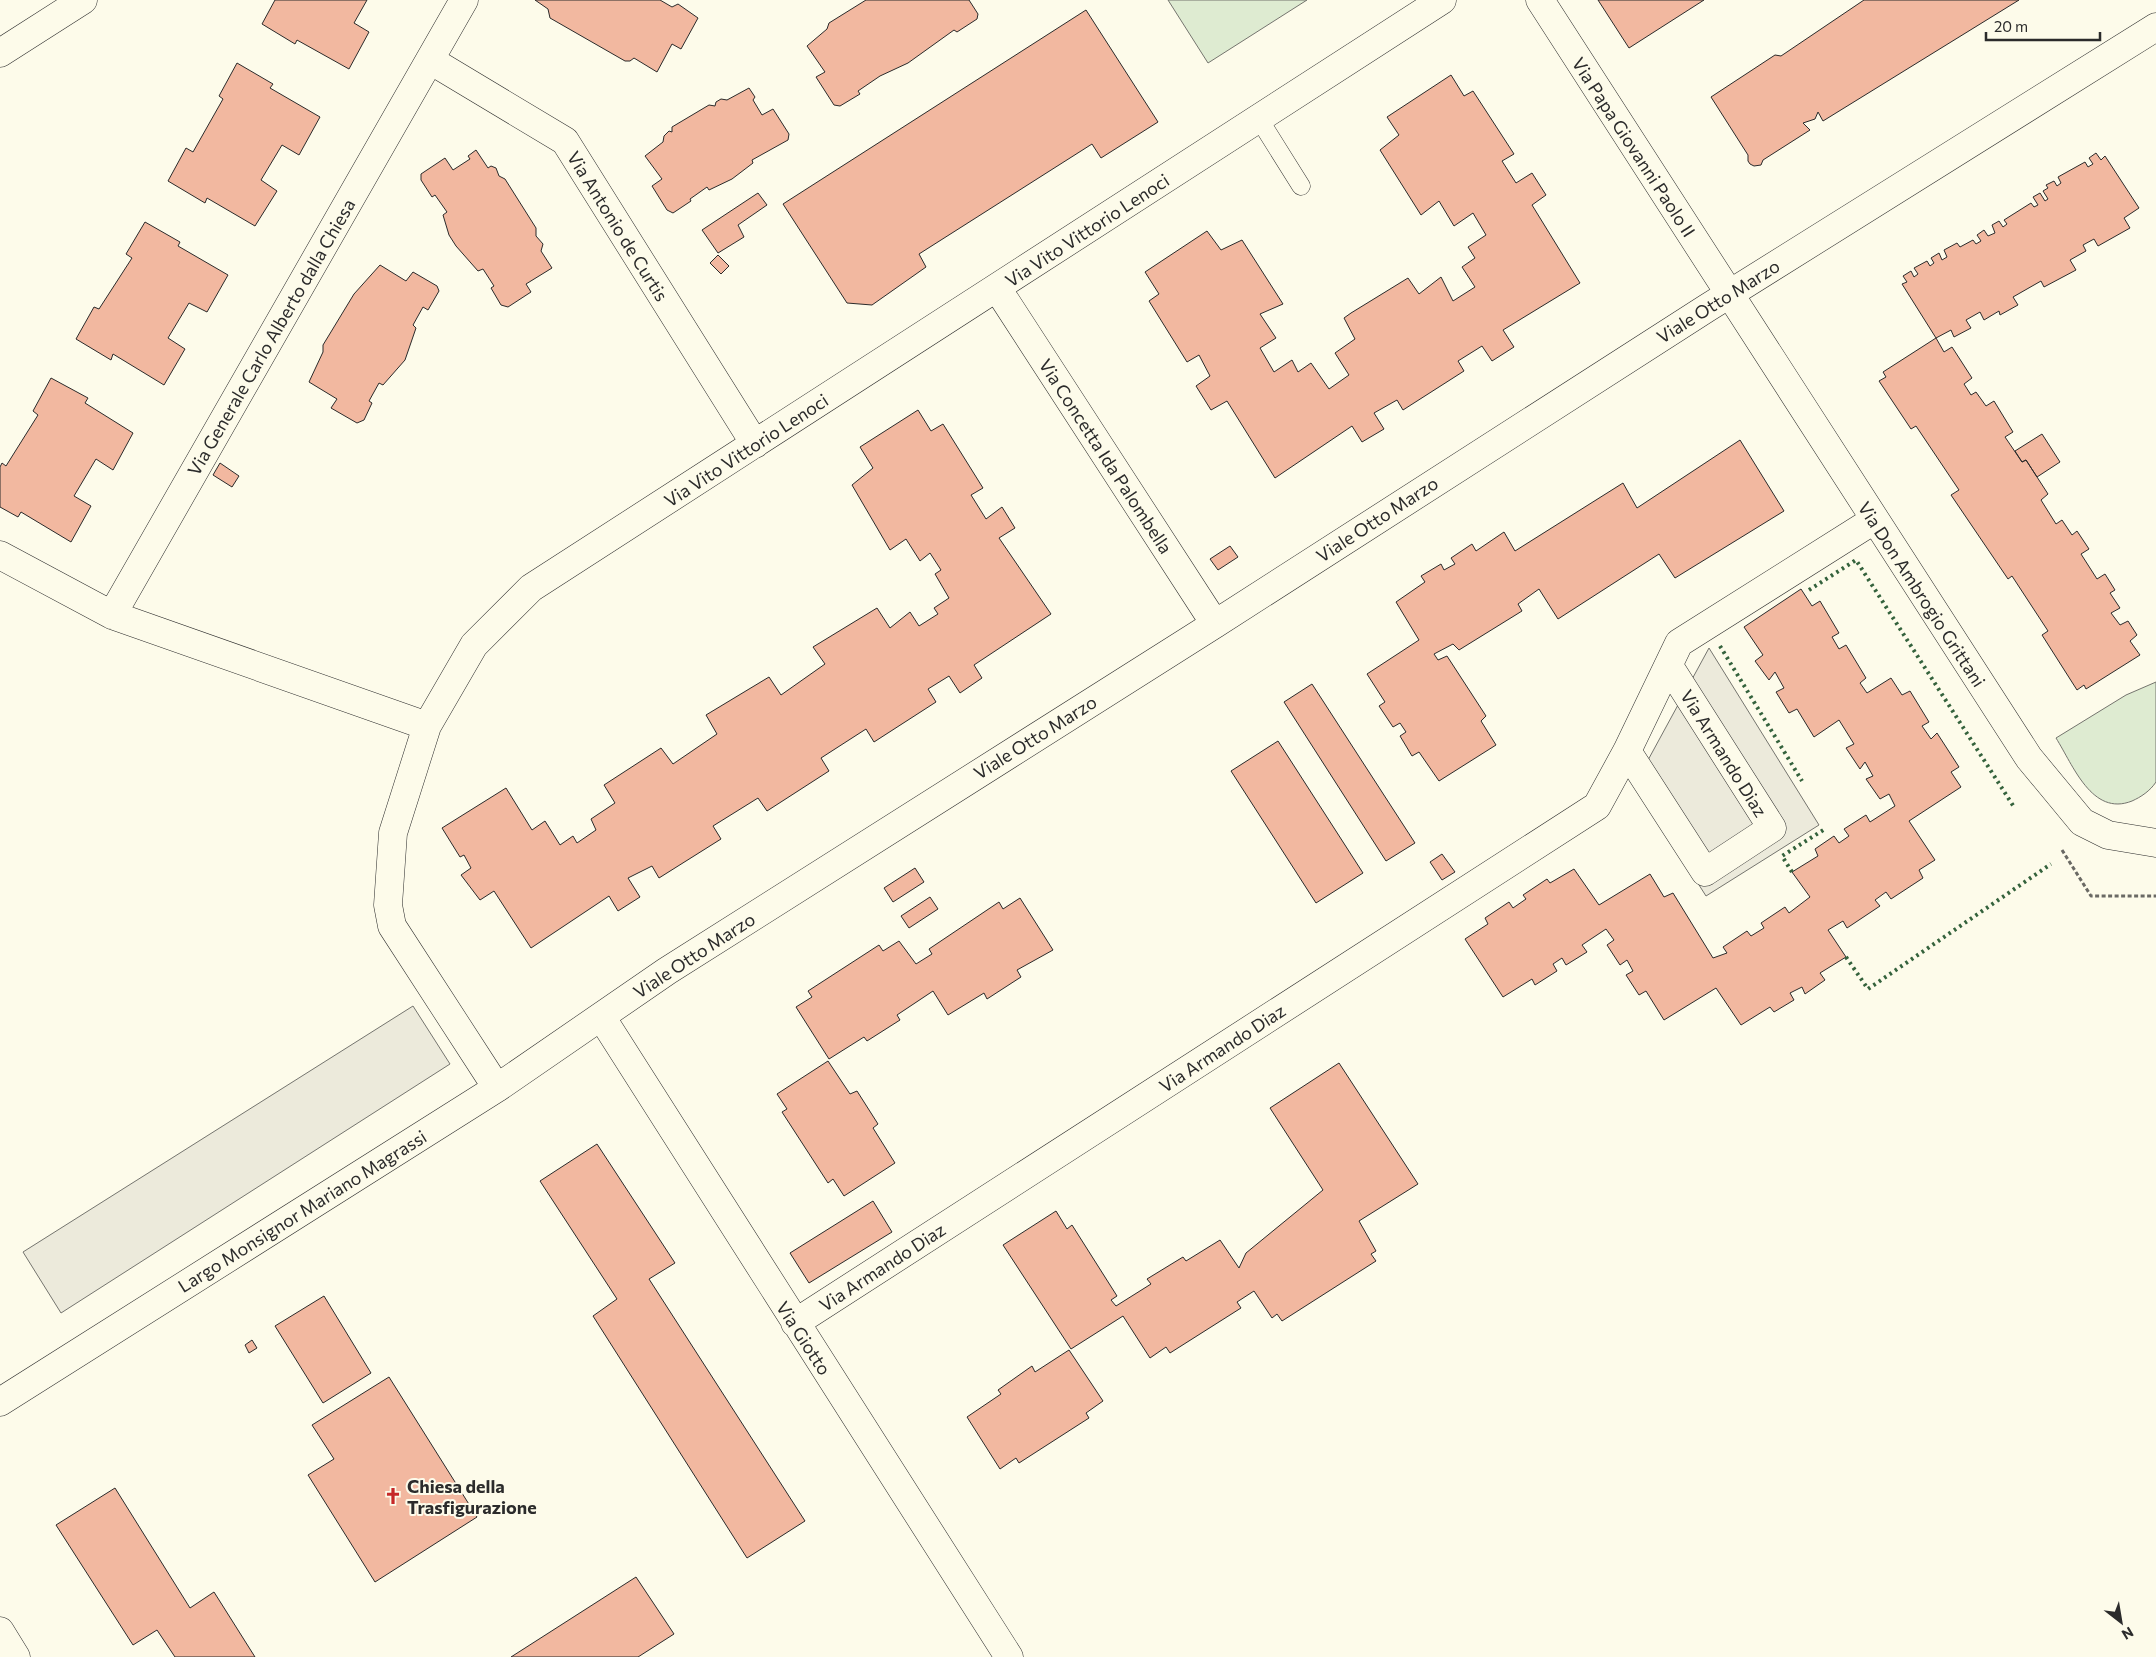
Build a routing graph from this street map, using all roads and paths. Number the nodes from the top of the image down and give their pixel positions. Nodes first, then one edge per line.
1 (83, 0) edge
2 (464, 0) edge
3 (1442, 0) edge
4 (1540, 0) edge
5 (2156, 27) edge
6 (0, 53) edge
7 (430, 60) junction
8 (1259, 119) junction
9 (1301, 186) dead end
10 (997, 288) junction
11 (1729, 294) junction
12 (755, 444) junction
13 (1874, 520) junction
14 (0, 555) edge
15 (112, 615) junction
16 (1215, 624) junction
17 (1669, 666) junction
18 (427, 726) junction
19 (1627, 751) junction
20 (2156, 843) edge
21 (602, 1018) junction
22 (497, 1088) junction
23 (795, 1324) junction
24 (0, 1402) edge
25 (0, 1630) edge
26 (16, 1657) edge
27 (1009, 1657) edge

1 - 6 street
2 - 7 street
3 - 8 street, Via Vito Vittorio Lenoci
4 - 11 street, Via Papa Giovanni Paolo II
5 - 11 street, Viale Otto Marzo
7 - 12 street, Via Antonio de Curtis
7 - 15 street, Via Generale Carlo Alberto dalla Chiesa
8 - 9 lane
8 - 10 street, Via Vito Vittorio Lenoci
10 - 12 street, Via Vito Vittorio Lenoci
10 - 16 street, Via Concetta Ida Palombella
11 - 13 street, Via Don Ambrogio Grittani
11 - 16 street, Viale Otto Marzo
12 - 18 street, Via Vito Vittorio Lenoci
13 - 17 street, Via Armando Diaz
13 - 20 street, Via Don Ambrogio Grittani
14 - 15 street
15 - 18 street
16 - 21 street, Viale Otto Marzo
17 - 19 street, Via Armando Diaz
17 - 19 street, Via Armando Diaz
18 - 22 street, Via Vito Vittorio Lenoci
19 - 23 street, Via Armando Diaz
21 - 22 street, Largo Monsignor Mariano Magrassi
21 - 23 street, Via Giotto
22 - 24 street, Largo Monsignor Mariano Magrassi
23 - 27 street, Via Giotto
25 - 26 street

